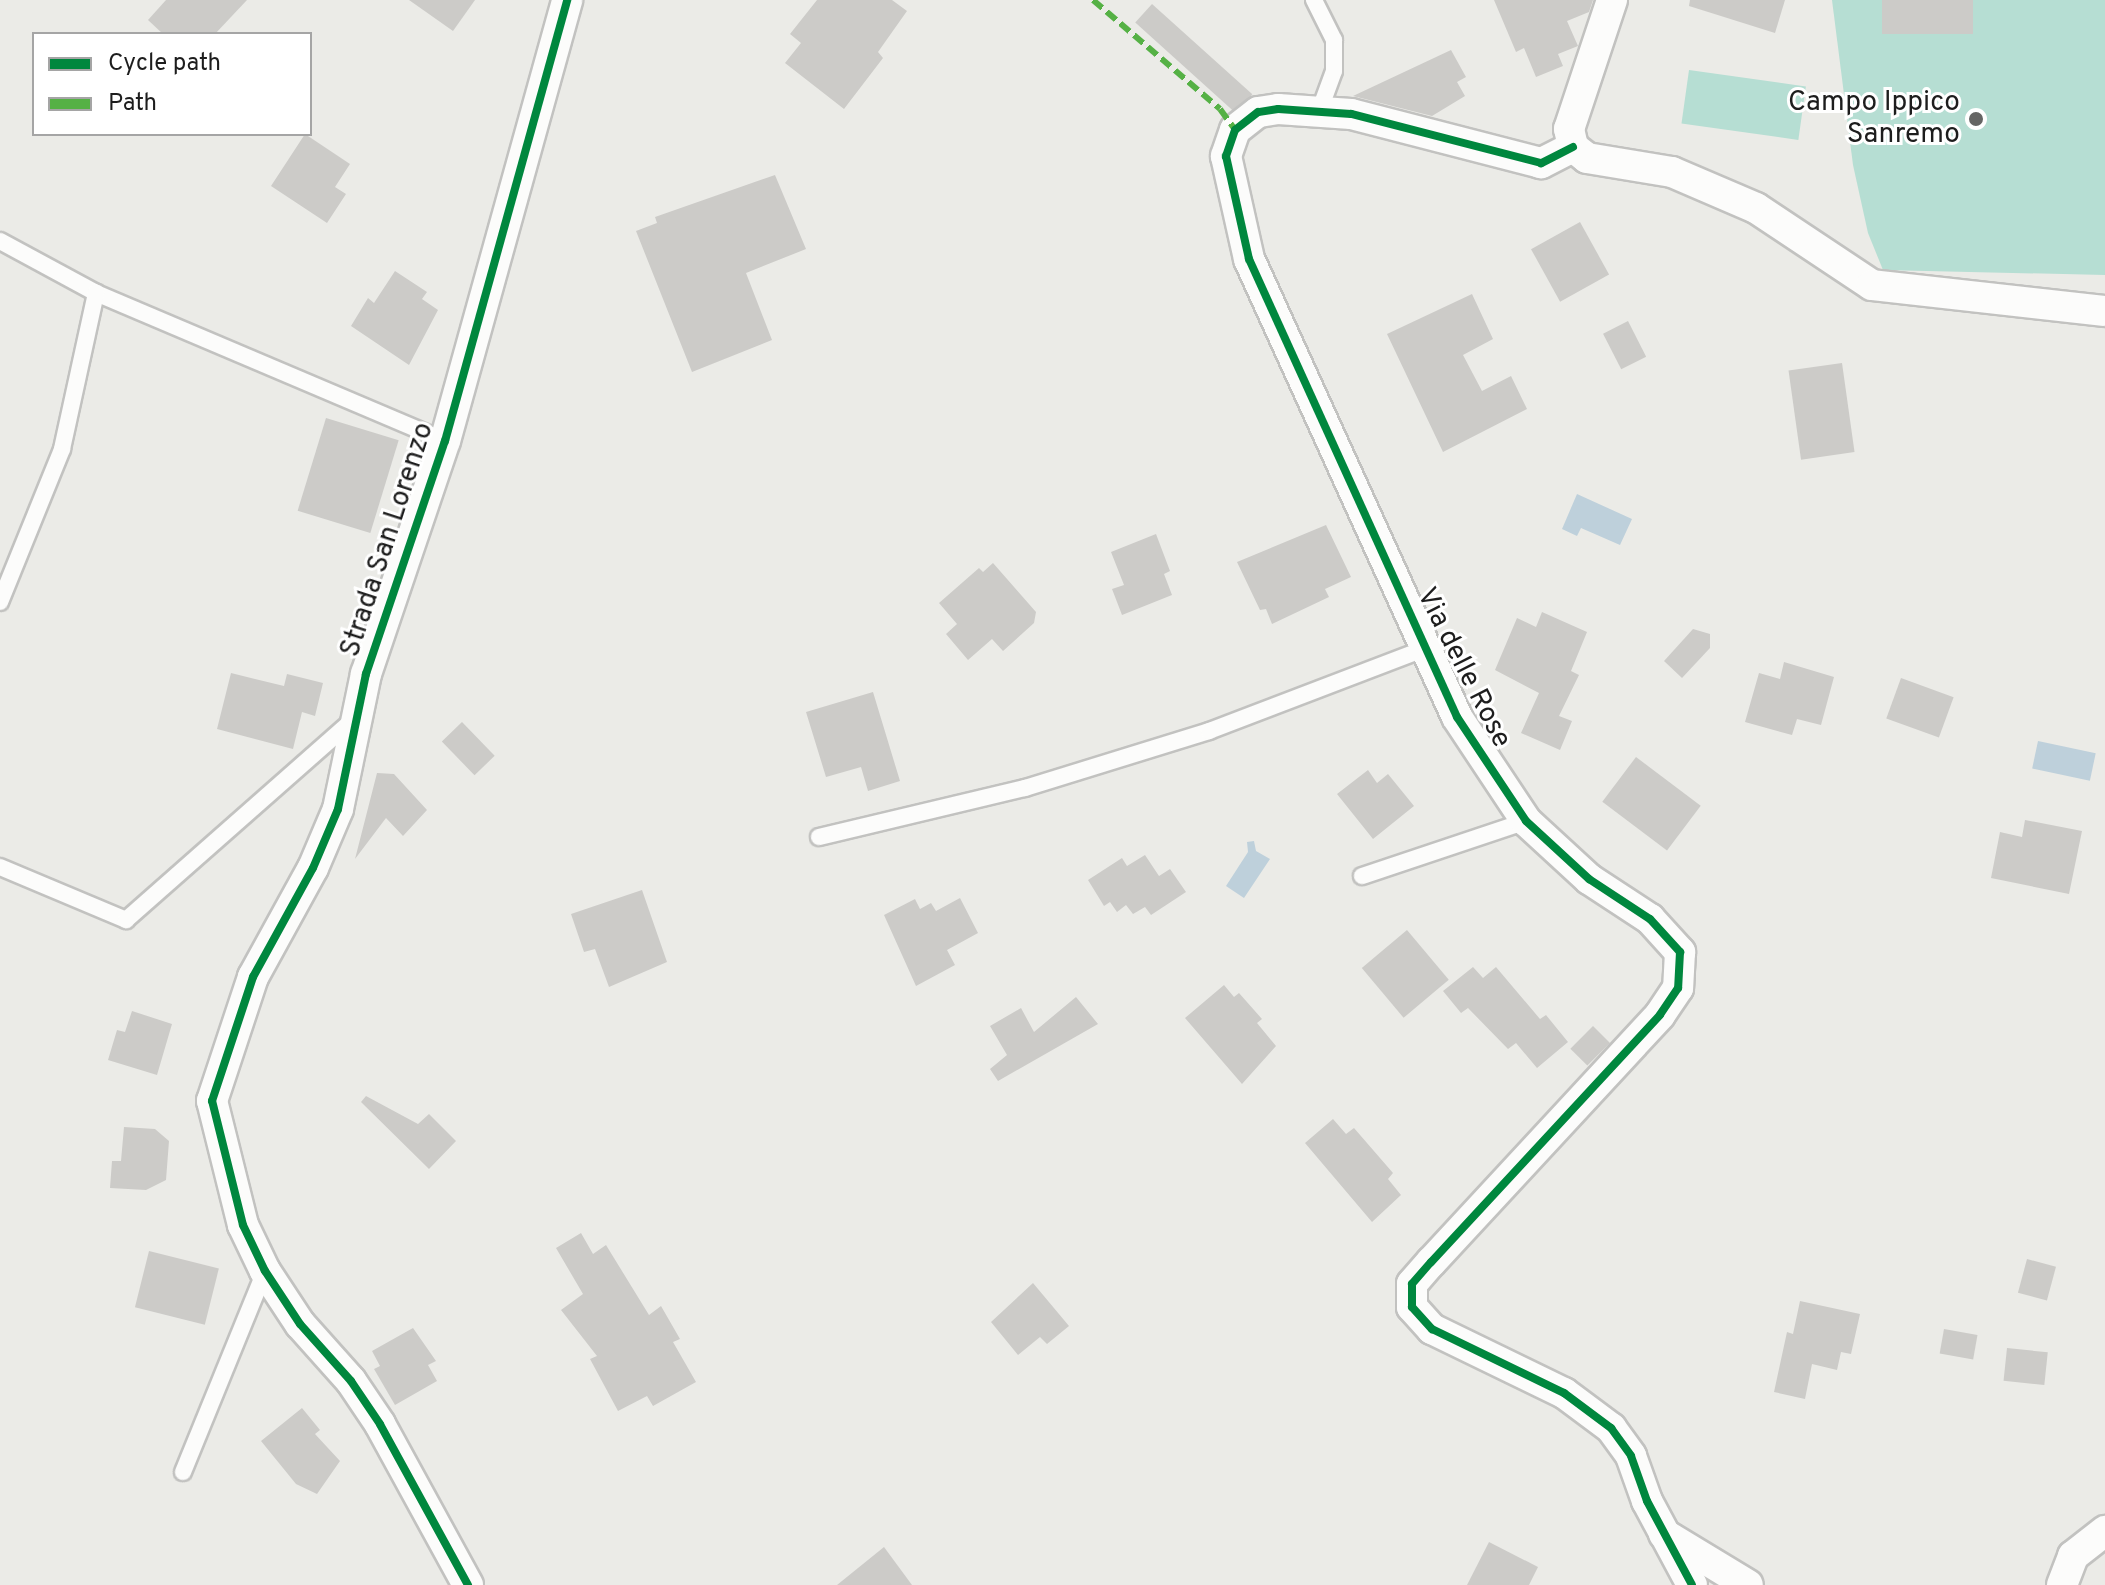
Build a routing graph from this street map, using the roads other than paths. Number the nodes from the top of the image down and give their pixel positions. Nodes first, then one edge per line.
1 (567, 0) edge
2 (1314, 0) edge
3 (1612, 0) edge
4 (1319, 112) junction
5 (1573, 147) junction
6 (0, 241) edge
7 (96, 293) junction
8 (2105, 311) edge
9 (445, 441) junction
10 (0, 602) edge
11 (1426, 648) junction
12 (357, 716) junction
13 (1526, 821) junction
14 (819, 837) dead end
15 (0, 867) edge
16 (1362, 876) dead end
17 (265, 1271) junction
18 (183, 1472) dead end
19 (2105, 1531) edge
20 (1664, 1534) junction
21 (468, 1585) edge
22 (1692, 1585) edge
23 (1748, 1585) edge
24 (2062, 1585) edge

1 - 9 street, Strada San Lorenzo
2 - 4 lane
3 - 5 street
4 - 5 street, Via delle Rose
4 - 11 street, Via delle Rose
5 - 8 street
6 - 7 lane
7 - 9 lane
7 - 10 lane
9 - 12 street, Strada San Lorenzo
11 - 13 street, Via delle Rose
11 - 14 lane
12 - 15 lane
12 - 17 street, Strada San Lorenzo
13 - 16 lane
13 - 20 street, Via delle Rose
17 - 18 lane
17 - 21 street, Strada San Lorenzo
19 - 24 street
20 - 22 street, Via delle Rose
20 - 23 street

